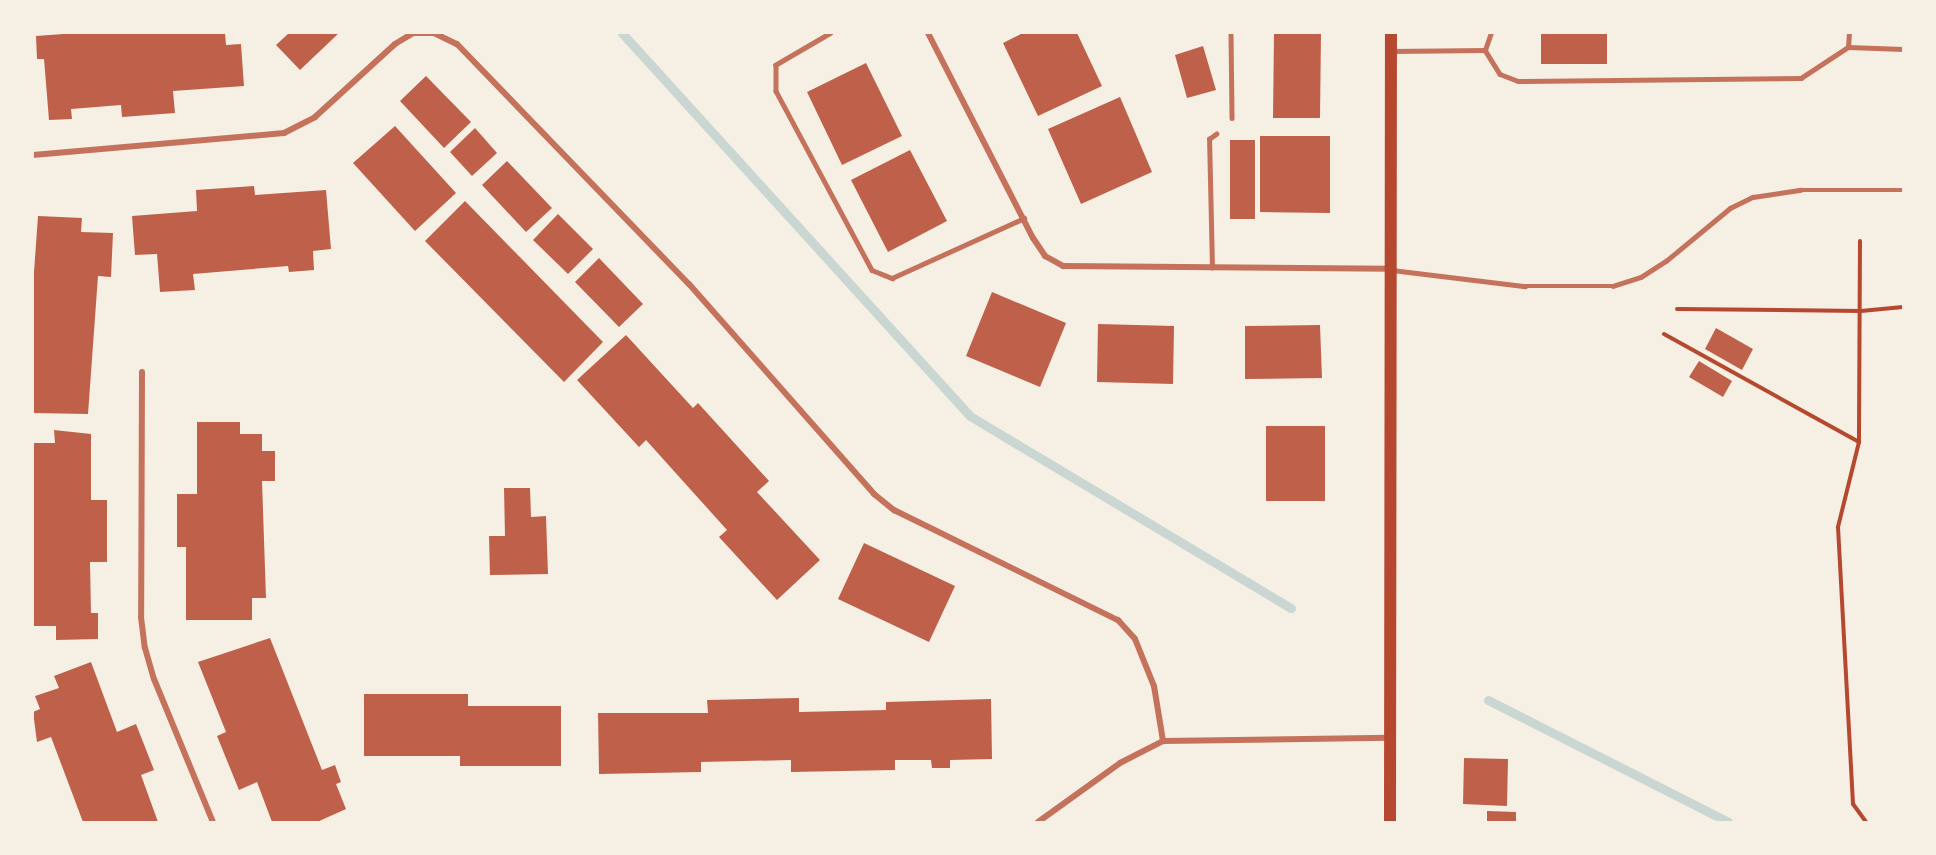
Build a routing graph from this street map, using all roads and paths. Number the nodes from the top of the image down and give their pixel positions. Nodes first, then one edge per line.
1 (831, 33) edge
2 (928, 33) edge
3 (1231, 33) edge
4 (1391, 33) edge
5 (1491, 33) edge
6 (1849, 33) edge
7 (1848, 47) junction
8 (1903, 49) edge
9 (1485, 50) junction
10 (1391, 51) junction
11 (1232, 118) dead end
12 (1216, 134) dead end
13 (33, 155) edge
14 (1903, 190) edge
15 (1024, 218) junction
16 (1860, 241) dead end
17 (1212, 268) junction
18 (1390, 269) junction
19 (1903, 307) edge
20 (1677, 309) dead end
21 (1861, 311) junction
22 (1664, 334) dead end
23 (142, 372) dead end
24 (1860, 442) junction
25 (1390, 738) junction
26 (1163, 741) junction
27 (213, 822) edge
28 (1038, 822) edge
29 (1390, 822) edge
30 (1866, 822) edge

1 - 15 lane
2 - 15 street
3 - 11 lane
4 - 10 main road
5 - 9 lane
6 - 7 lane
7 - 8 lane
7 - 9 lane
9 - 10 lane
10 - 18 main road
12 - 17 lane
13 - 26 street
14 - 18 lane
15 - 17 street
16 - 21 path
17 - 18 street
18 - 25 main road
19 - 21 path
20 - 21 path
21 - 24 path
22 - 24 path
23 - 27 street
24 - 30 path
25 - 26 street
25 - 29 main road
26 - 28 street

